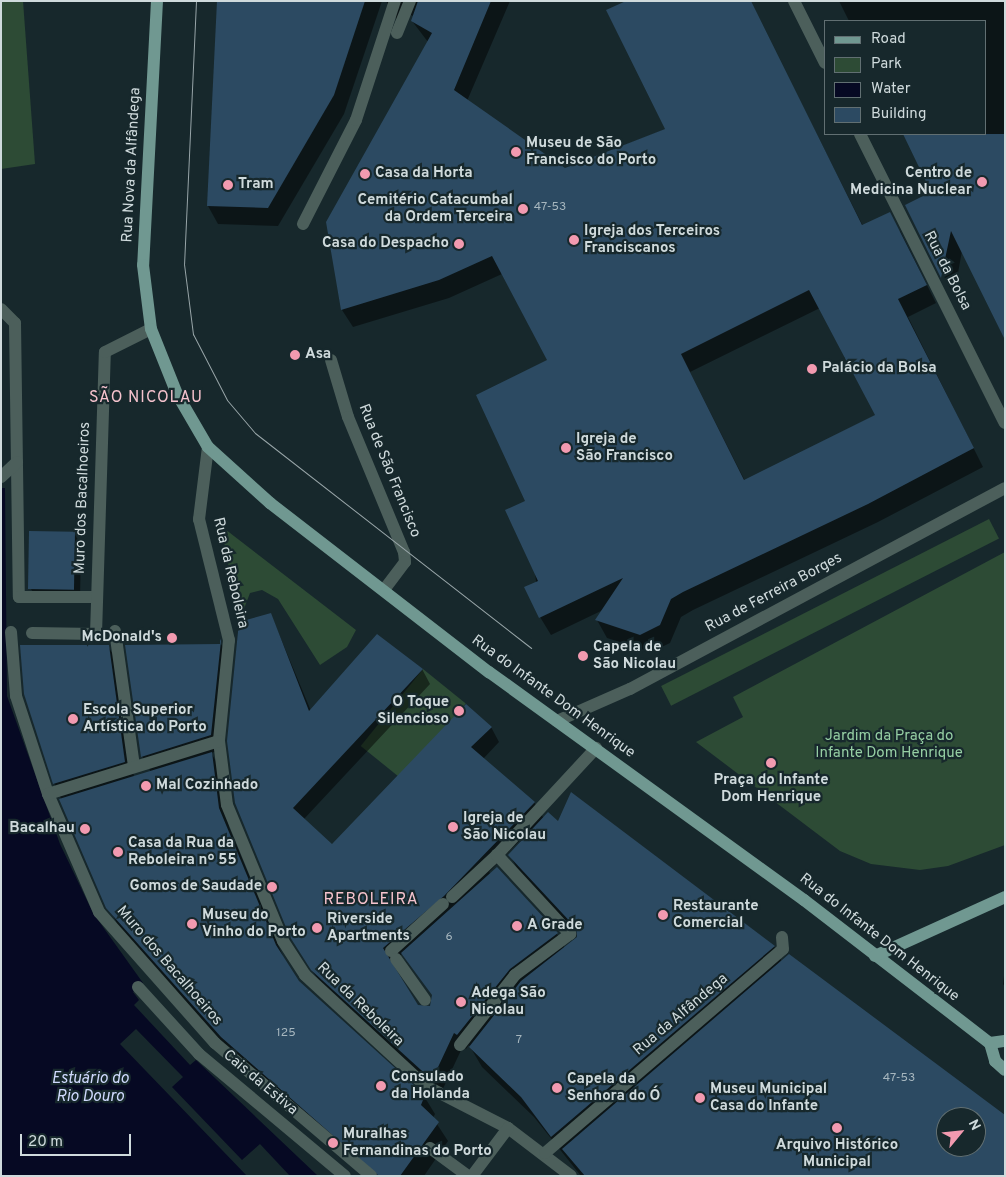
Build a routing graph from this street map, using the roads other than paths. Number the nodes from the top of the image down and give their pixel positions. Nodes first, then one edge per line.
1 (157, 1) edge
2 (396, 1) edge
3 (410, 1) edge
4 (794, 1) edge
5 (397, 33) dead end
6 (824, 61) edge
7 (861, 135) edge
8 (303, 224) dead end
9 (1, 309) edge
10 (151, 329) junction
11 (331, 360) dead end
12 (1005, 423) edge
13 (208, 447) junction
14 (17, 462) junction
15 (1, 477) edge
16 (1005, 488) edge
17 (384, 590) junction
18 (96, 597) junction
19 (115, 631) dead end
20 (11, 632) dead end
21 (32, 633) dead end
22 (557, 721) junction
23 (219, 742) junction
24 (596, 748) junction
25 (134, 767) junction
26 (48, 794) junction
27 (497, 855) junction
28 (1005, 897) edge
29 (782, 937) dead end
30 (875, 956) junction
31 (138, 987) dead end
32 (427, 1003) dead end
33 (1005, 1041) edge
34 (990, 1044) junction
35 (460, 1045) dead end
36 (1005, 1070) edge
37 (508, 1128) junction
38 (430, 1148) dead end
39 (545, 1153) junction
40 (345, 1176) edge
41 (371, 1176) edge
42 (468, 1176) edge
43 (472, 1176) edge
44 (571, 1176) edge

1 - 10 main road, Rua Nova da Alfândega
2 - 8 street
3 - 5 street
4 - 6 street
7 - 12 street, Rua da Bolsa
9 - 14 street
10 - 13 main road, Rua do Infante Dom Henrique
10 - 18 street, Muro dos Bacalhoeiros
11 - 17 street, Rua de São Francisco
13 - 17 main road, Rua do Infante Dom Henrique
13 - 23 street, Rua da Reboleira
14 - 15 street
14 - 18 street
16 - 22 street, Rua de Ferreira Borges
17 - 22 main road, Rua do Infante Dom Henrique
18 - 21 street, Muro dos Bacalhoeiros
19 - 25 street
20 - 26 street, Muro dos Bacalhoeiros
22 - 24 main road, Rua do Infante Dom Henrique
23 - 25 street
23 - 37 street, Rua da Reboleira
24 - 27 street
24 - 30 main road, Rua do Infante Dom Henrique
25 - 26 street
26 - 41 street, Muro dos Bacalhoeiros
27 - 32 street
27 - 35 street
28 - 30 main road
29 - 39 street, Rua da Alfândega
30 - 34 main road, Rua do Infante Dom Henrique
31 - 40 street, Cais da Estiva
33 - 34 main road
34 - 36 main road, Rua do Infante Dom Henrique
37 - 39 street, Rua da Reboleira
37 - 43 street
38 - 42 street
39 - 44 street, Rua da Reboleira

